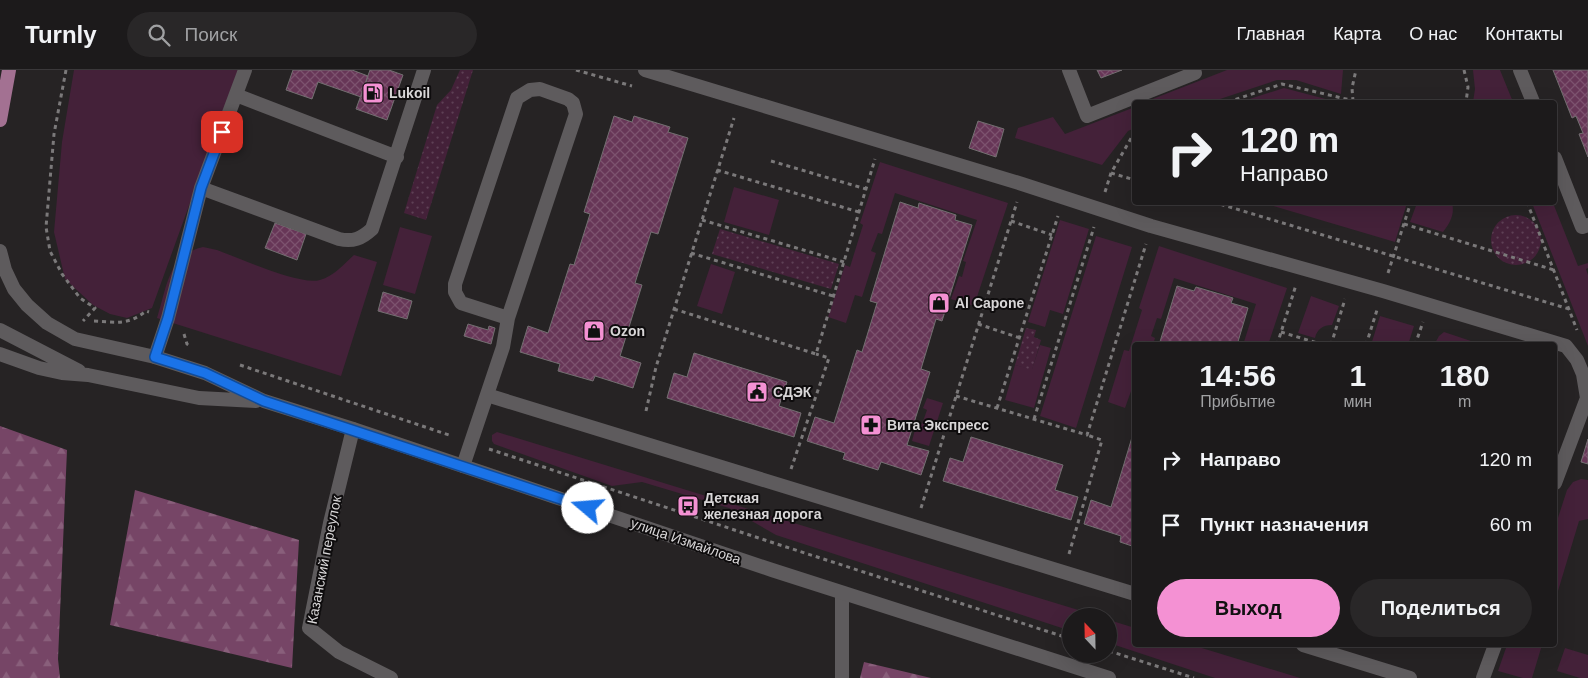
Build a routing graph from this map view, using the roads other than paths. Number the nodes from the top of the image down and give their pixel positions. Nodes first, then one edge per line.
1 (9, 70) edge
2 (245, 70) edge
3 (424, 70) edge
4 (645, 70) edge
5 (1069, 70) edge
6 (1520, 70) edge
7 (1197, 71) edge
8 (236, 95) junction
9 (1532, 100) edge
10 (0, 120) edge
11 (396, 157) junction
12 (1557, 163) edge
13 (201, 188) junction
14 (1588, 225) edge
15 (0, 251) edge
16 (508, 318) junction
17 (0, 330) edge
18 (1553, 342) edge
19 (1557, 343) edge
20 (0, 354) edge
21 (155, 357) junction
22 (88, 375) junction
23 (487, 395) junction
24 (264, 401) junction
25 (353, 429) junction
26 (463, 466) junction
27 (1557, 478) edge
28 (842, 593) junction
29 (1132, 593) edge
30 (1309, 647) edge
31 (1494, 647) edge
32 (391, 678) edge
33 (842, 678) edge
34 (1110, 678) edge
35 (1410, 678) edge
36 (1483, 678) edge

1 - 10 main road
2 - 8 main road
3 - 11 main road
4 - 18 main road
5 - 7 main road
6 - 9 main road
8 - 11 main road
8 - 13 main road
11 - 13 main road
12 - 14 main road
13 - 21 main road
15 - 21 main road, улица Измайлова
16 - 16 main road
16 - 23 main road
17 - 22 main road, улица Измайлова
19 - 27 main road
20 - 22 main road, улица Измайлова
21 - 24 main road, улица Измайлова
22 - 24 main road, улица Измайлова
23 - 26 main road
23 - 29 main road
24 - 25 main road, улица Измайлова
25 - 26 main road, улица Измайлова
25 - 32 main road, Казанский переулок
26 - 28 main road, улица Измайлова
28 - 33 main road
28 - 34 main road, улица Измайлова
30 - 35 main road
31 - 36 main road

